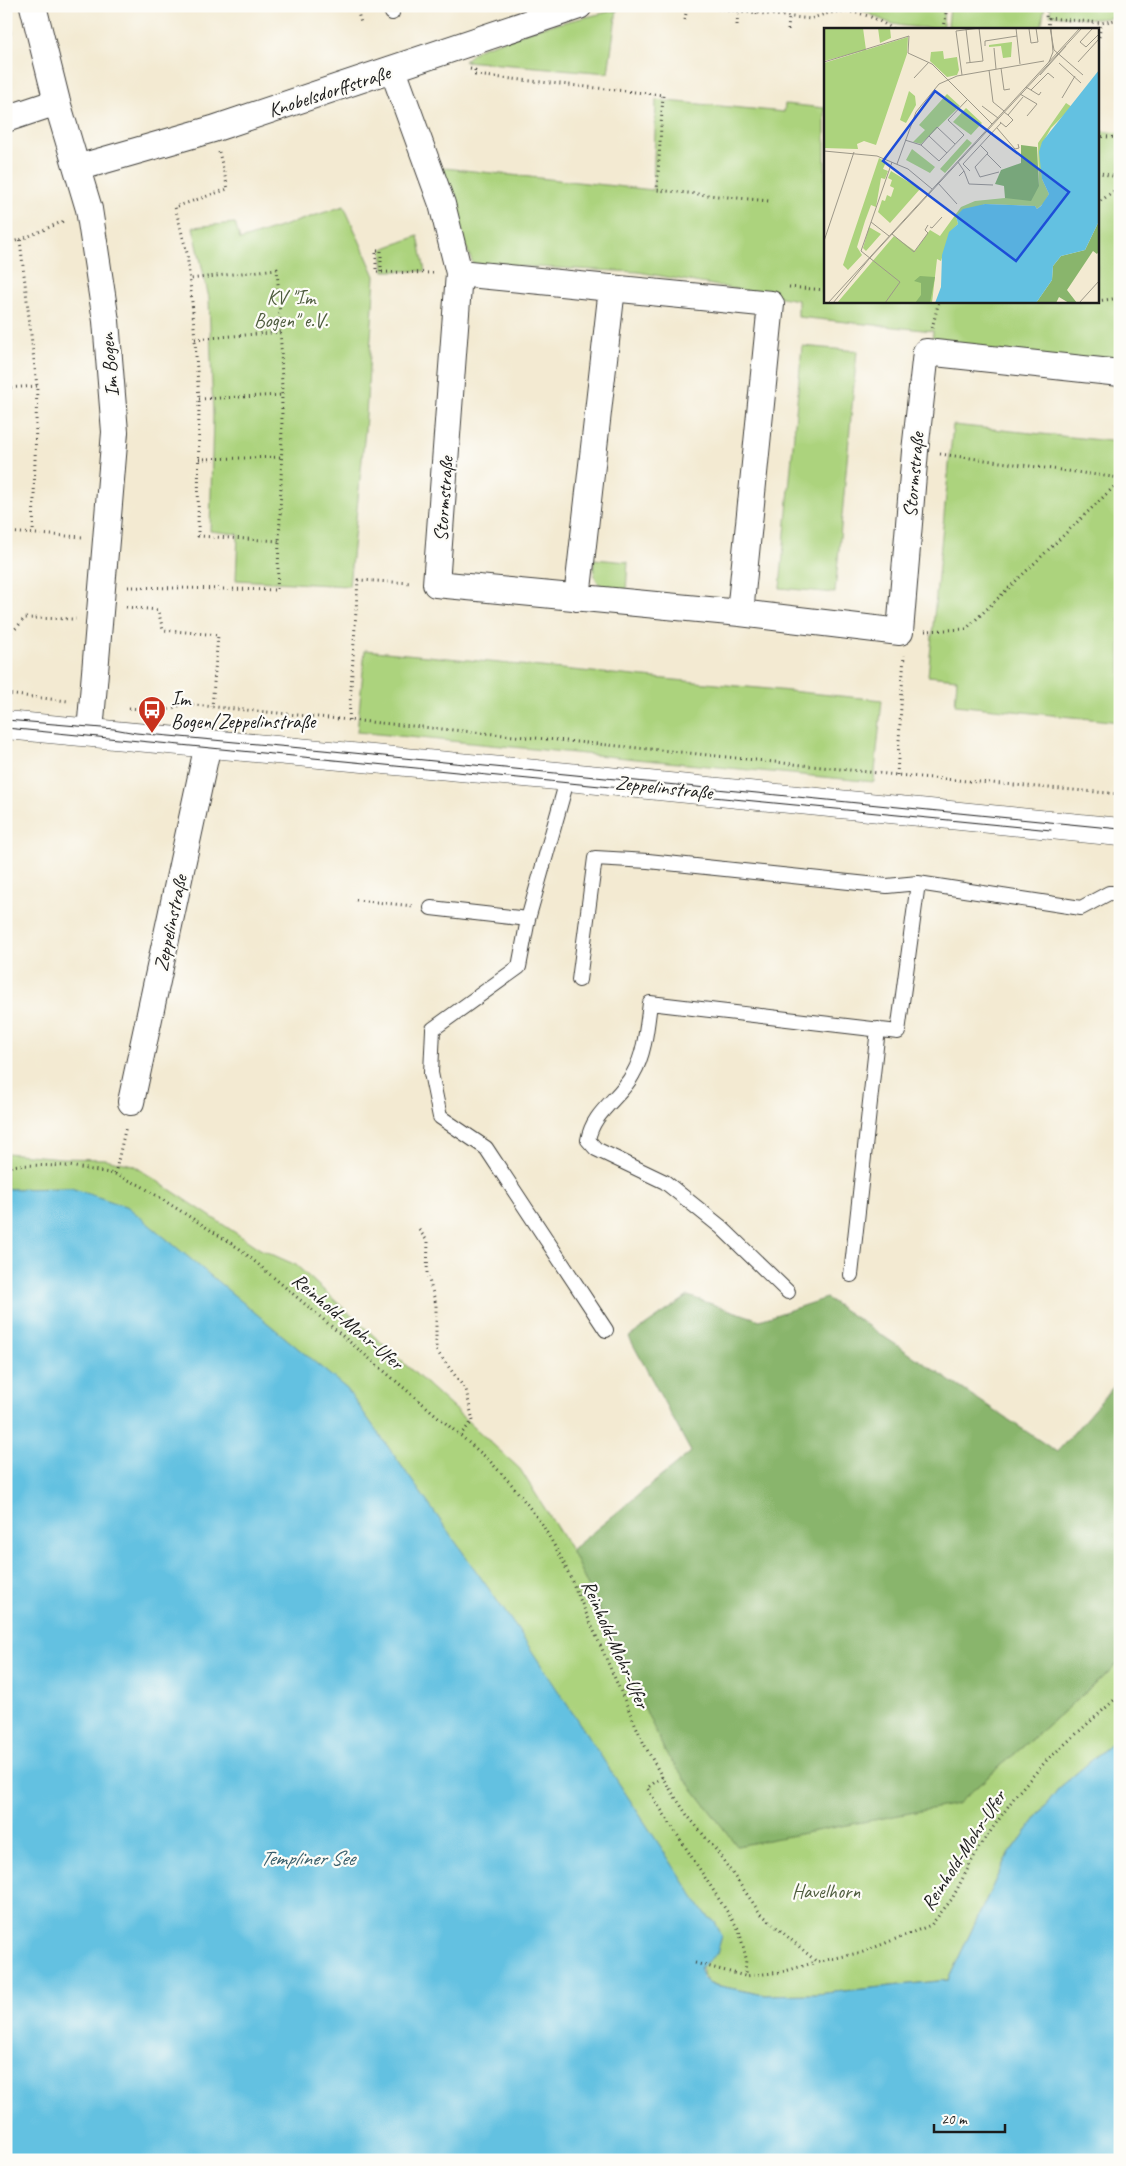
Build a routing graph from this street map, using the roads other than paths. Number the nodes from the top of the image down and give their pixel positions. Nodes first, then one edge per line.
1 (33, 6) edge
2 (579, 6) edge
3 (393, 70) junction
4 (57, 102) junction
5 (6, 119) edge
6 (77, 168) junction
7 (459, 273) junction
8 (612, 288) junction
9 (1120, 373) edge
10 (577, 598) junction
11 (740, 613) junction
12 (6, 725) edge
13 (90, 732) junction
14 (208, 744) junction
15 (568, 777) junction
16 (1120, 832) edge
17 (918, 883) junction
18 (1120, 893) edge
19 (431, 908) road end
20 (528, 920) junction
21 (579, 980) dead end
22 (878, 1029) junction
23 (132, 1102) road end
24 (851, 1275) dead end
25 (788, 1292) dead end
26 (606, 1330) dead end

1 - 4 street, Im Bogen
2 - 3 street, Knobelsdorffstraße
3 - 6 street, Knobelsdorffstraße
3 - 7 street, Stormstraße
4 - 5 street
4 - 6 street, Im Bogen
6 - 13 street, Im Bogen
7 - 8 street
7 - 10 street, Stormstraße
8 - 10 street
8 - 11 street
9 - 11 street, Stormstraße
10 - 11 street
12 - 13 main road, Zeppelinstraße
13 - 14 main road, Zeppelinstraße
14 - 15 main road, Zeppelinstraße
14 - 23 street, Zeppelinstraße
15 - 16 main road, Zeppelinstraße
15 - 20 lane
17 - 18 lane
17 - 21 lane
17 - 22 lane
19 - 20 lane
20 - 26 lane
22 - 24 lane
22 - 25 lane

